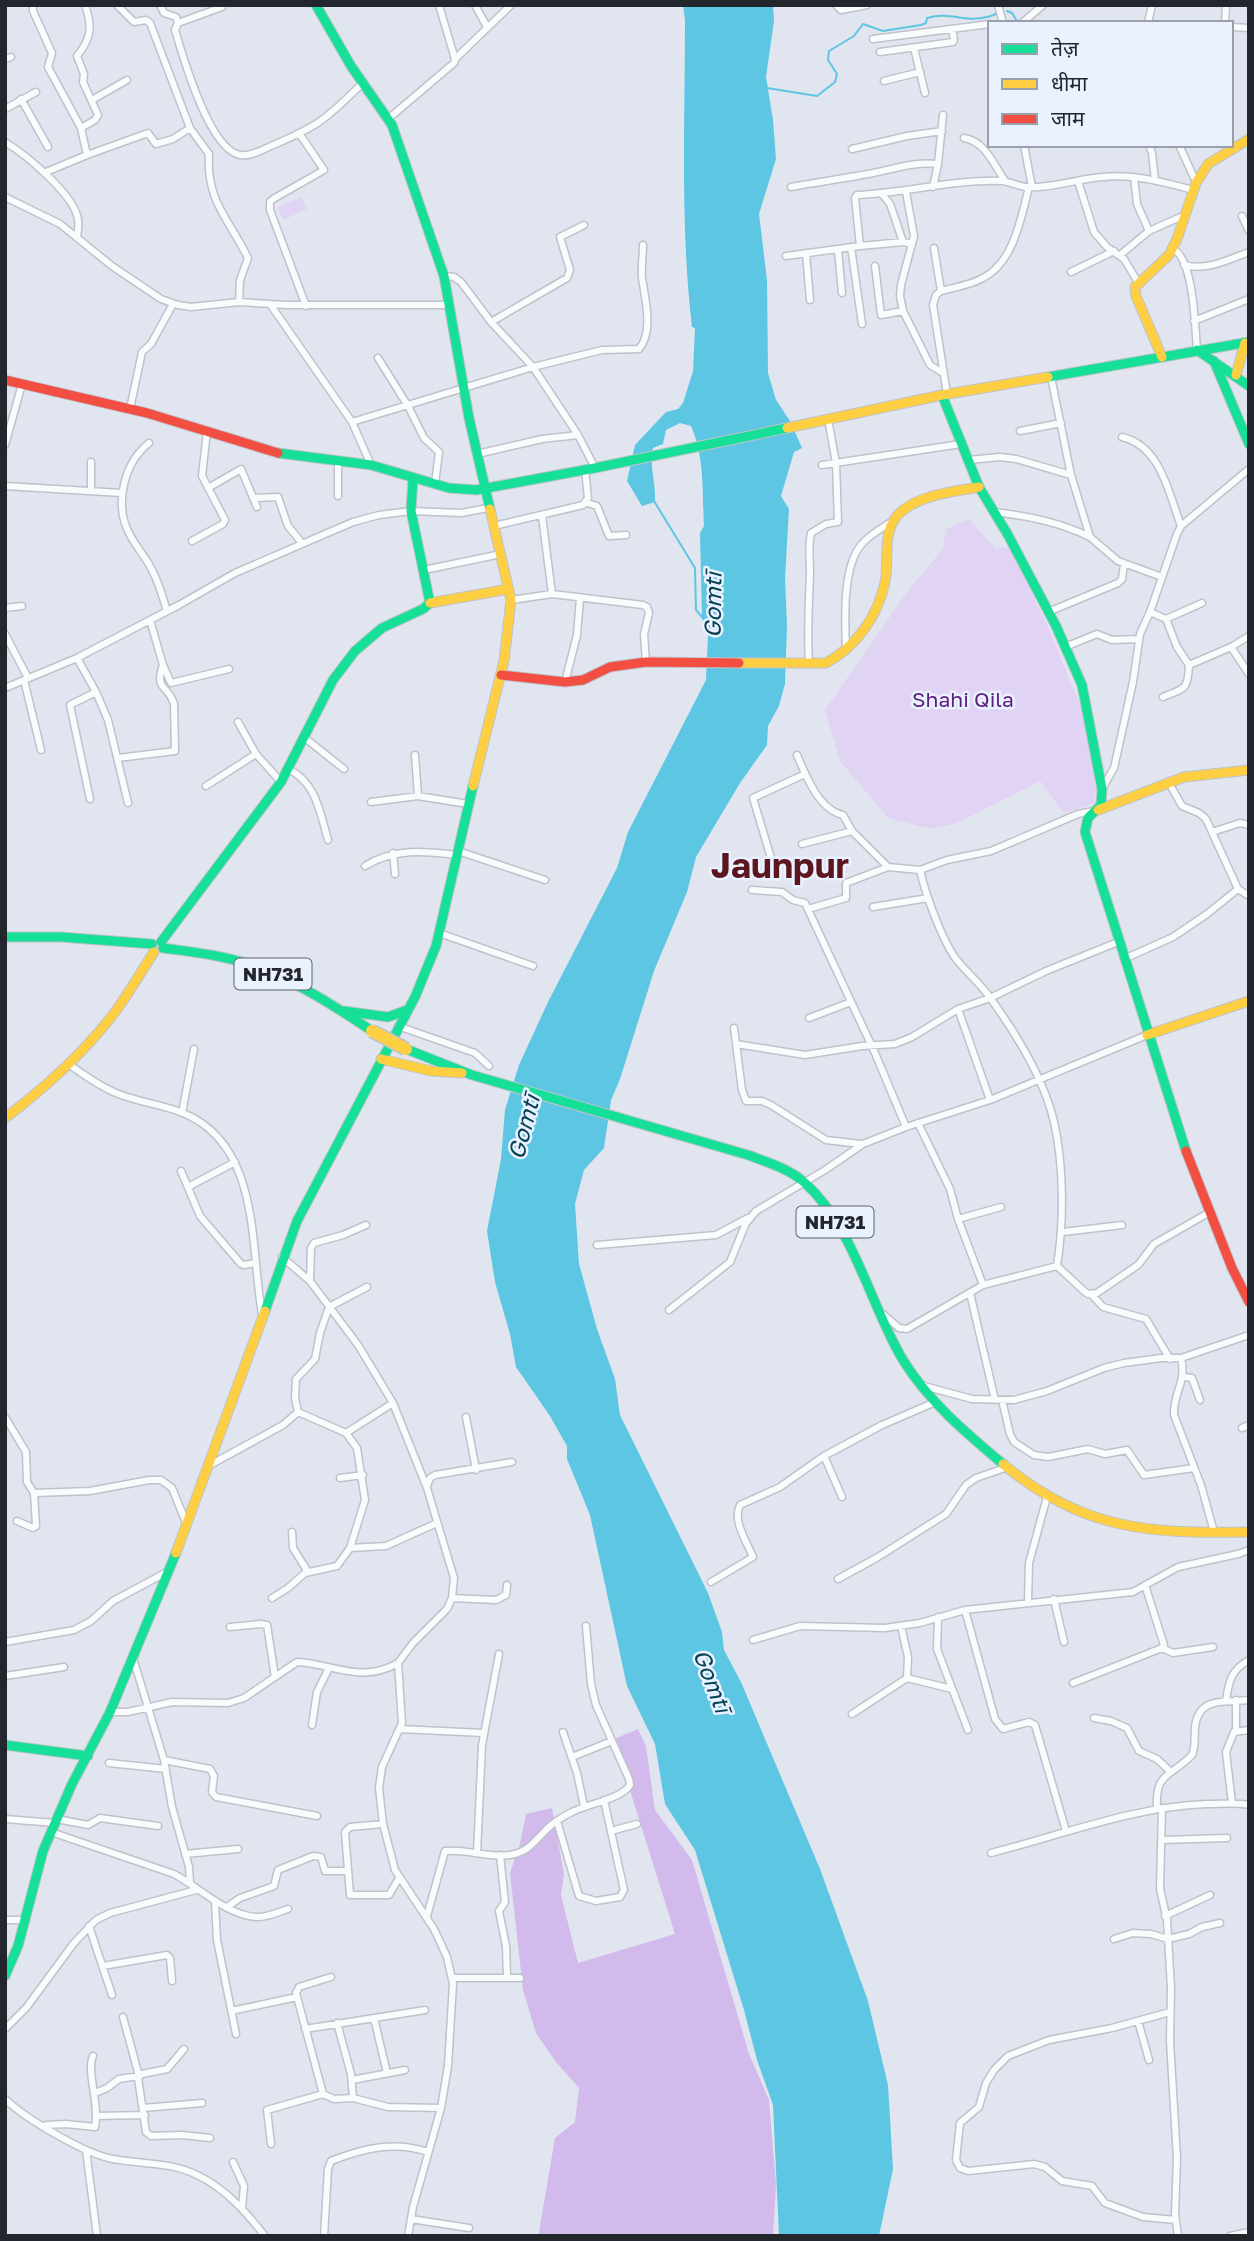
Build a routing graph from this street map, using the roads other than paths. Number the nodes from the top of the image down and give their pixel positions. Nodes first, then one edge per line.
1 (33, 5) edge
2 (85, 5) edge
3 (117, 5) edge
4 (160, 5) edge
5 (316, 5) edge
6 (439, 5) edge
7 (475, 5) edge
8 (511, 5) edge
9 (836, 5) edge
10 (867, 5) edge
11 (1043, 5) edge
12 (222, 7) edge
13 (1024, 21) edge
14 (178, 23) junction
15 (988, 24) edge
16 (487, 27) junction
17 (952, 29) junction
18 (873, 39) dead end
19 (914, 48) junction
20 (880, 52) dead end
21 (455, 59) junction
22 (920, 72) junction
23 (128, 80) dead end
24 (884, 81) dead end
25 (363, 83) junction
26 (36, 92) dead end
27 (925, 93) dead end
28 (21, 99) junction
29 (92, 100) junction
30 (5, 109) edge
31 (943, 115) dead end
32 (388, 119) junction
33 (81, 128) junction
34 (190, 128) junction
35 (942, 131) junction
36 (299, 133) junction
37 (964, 138) dead end
38 (1249, 138) edge
39 (5, 142) edge
40 (48, 147) dead end
41 (1024, 147) edge
42 (1150, 147) edge
43 (1180, 147) edge
44 (852, 149) dead end
45 (87, 155) junction
46 (938, 164) junction
47 (46, 173) junction
48 (1134, 177) junction
49 (1155, 180) junction
50 (1004, 181) junction
51 (1078, 181) junction
52 (1195, 186) junction
53 (792, 187) dead end
54 (933, 187) junction
55 (1030, 187) junction
56 (906, 192) junction
57 (882, 194) junction
58 (5, 197) edge
59 (1185, 215) junction
60 (1242, 215) dead end
61 (584, 225) dead end
62 (1149, 231) junction
63 (1249, 231) edge
64 (77, 237) junction
65 (903, 242) junction
66 (912, 244) junction
67 (643, 245) dead end
68 (860, 246) junction
69 (851, 247) junction
70 (934, 248) dead end
71 (1173, 249) junction
72 (838, 250) junction
73 (1249, 252) edge
74 (806, 253) junction
75 (1117, 253) junction
76 (786, 256) dead end
77 (1184, 265) junction
78 (876, 267) dead end
79 (1071, 272) dead end
80 (444, 276) junction
81 (1139, 284) junction
82 (941, 291) junction
83 (842, 293) dead end
84 (1249, 299) edge
85 (810, 300) dead end
86 (239, 302) junction
87 (173, 304) junction
88 (270, 304) junction
89 (447, 305) junction
90 (306, 306) junction
91 (902, 311) junction
92 (1194, 321) junction
93 (491, 322) junction
94 (862, 324) dead end
95 (1247, 342) edge
96 (1196, 350) junction
97 (1162, 357) junction
98 (378, 358) dead end
99 (1214, 361) junction
100 (533, 367) junction
101 (943, 373) junction
102 (1236, 375) junction
103 (1051, 377) junction
104 (5, 380) edge
105 (22, 384) junction
106 (1249, 386) edge
107 (465, 388) junction
108 (945, 395) junction
109 (408, 406) junction
110 (131, 409) junction
111 (828, 419) junction
112 (352, 422) junction
113 (1061, 424) junction
114 (207, 431) junction
115 (1020, 431) dead end
116 (578, 435) junction
117 (1122, 437) dead end
118 (149, 443) dead end
119 (961, 444) junction
120 (1249, 444) edge
121 (5, 446) edge
122 (477, 454) junction
123 (968, 460) junction
124 (91, 462) dead end
125 (338, 462) junction
126 (836, 463) junction
127 (822, 465) dead end
128 (371, 466) junction
129 (590, 468) junction
130 (1249, 469) edge
131 (1071, 475) junction
132 (413, 478) junction
133 (435, 484) junction
134 (5, 486) edge
135 (979, 487) junction
136 (208, 488) junction
137 (485, 488) junction
138 (91, 491) junction
139 (122, 493) junction
140 (338, 496) dead end
141 (253, 498) junction
142 (587, 503) junction
143 (257, 507) dead end
144 (488, 508) junction
145 (411, 511) junction
146 (994, 513) junction
147 (542, 516) junction
148 (891, 522) junction
149 (494, 526) junction
150 (1181, 526) junction
151 (626, 535) dead end
152 (1090, 537) junction
153 (192, 541) dead end
154 (302, 543) junction
155 (501, 554) junction
156 (1124, 564) junction
157 (424, 570) junction
158 (1162, 577) junction
159 (552, 594) junction
160 (510, 595) junction
161 (579, 598) junction
162 (430, 603) junction
163 (1202, 603) dead end
164 (22, 606) dead end
165 (5, 608) edge
166 (167, 611) junction
167 (1048, 612) junction
168 (1150, 612) junction
169 (150, 620) junction
170 (1166, 620) junction
171 (5, 634) edge
172 (1249, 636) edge
173 (1139, 639) junction
174 (1065, 647) junction
175 (1231, 647) junction
176 (846, 651) junction
177 (77, 658) junction
178 (646, 663) junction
179 (803, 664) junction
180 (163, 665) junction
181 (1189, 665) junction
182 (229, 669) dead end
183 (1249, 674) edge
184 (501, 675) junction
185 (26, 679) junction
186 (565, 682) junction
187 (5, 688) edge
188 (96, 692) junction
189 (1163, 697) dead end
190 (238, 722) dead end
191 (304, 738) junction
192 (41, 750) dead end
193 (256, 754) junction
194 (415, 755) dead end
195 (797, 755) dead end
196 (118, 758) junction
197 (288, 769) junction
198 (344, 769) dead end
199 (1249, 770) edge
200 (805, 774) junction
201 (281, 782) junction
202 (1169, 783) junction
203 (206, 786) dead end
204 (1102, 789) junction
205 (418, 796) junction
206 (90, 799) dead end
207 (128, 803) dead end
208 (371, 803) dead end
209 (468, 804) junction
210 (1097, 811) junction
211 (1249, 825) edge
212 (852, 831) junction
213 (1213, 832) junction
214 (328, 840) dead end
215 (802, 844) dead end
216 (393, 853) junction
217 (457, 853) junction
218 (771, 858) dead end
219 (365, 866) dead end
220 (888, 867) junction
221 (920, 870) junction
222 (395, 874) dead end
223 (545, 880) dead end
224 (1238, 889) junction
225 (752, 890) dead end
226 (1249, 896) edge
227 (928, 898) junction
228 (873, 907) dead end
229 (808, 909) junction
230 (439, 933) junction
231 (5, 937) edge
232 (1118, 942) junction
233 (158, 947) junction
234 (1124, 959) junction
235 (533, 965) dead end
236 (990, 998) junction
237 (851, 1002) junction
238 (1249, 1002) edge
239 (958, 1009) junction
240 (340, 1010) junction
241 (407, 1010) junction
242 (809, 1018) dead end
243 (398, 1026) junction
244 (734, 1028) dead end
245 (1147, 1035) junction
246 (736, 1044) junction
247 (871, 1045) junction
248 (194, 1049) dead end
249 (70, 1065) junction
250 (489, 1066) dead end
251 (375, 1069) junction
252 (468, 1074) junction
253 (1038, 1081) junction
254 (990, 1100) junction
255 (182, 1113) junction
256 (5, 1118) edge
257 (918, 1123) junction
258 (906, 1126) junction
259 (863, 1144) junction
260 (235, 1162) junction
261 (181, 1171) dead end
262 (804, 1182) junction
263 (188, 1187) junction
264 (1001, 1207) dead end
265 (1210, 1212) junction
266 (749, 1217) junction
267 (958, 1219) junction
268 (366, 1225) dead end
269 (1122, 1225) dead end
270 (1063, 1232) junction
271 (597, 1245) dead end
272 (282, 1257) junction
273 (257, 1263) junction
274 (1057, 1266) junction
275 (310, 1281) junction
276 (983, 1285) junction
277 (367, 1287) dead end
278 (970, 1293) junction
279 (1092, 1294) junction
280 (1249, 1301) edge
281 (329, 1307) junction
282 (877, 1308) junction
283 (669, 1310) dead end
284 (263, 1317) junction
285 (1249, 1335) edge
286 (1181, 1358) junction
287 (1170, 1359) junction
288 (1184, 1377) junction
289 (919, 1385) junction
290 (998, 1400) junction
291 (1200, 1400) dead end
292 (933, 1403) junction
293 (393, 1404) junction
294 (298, 1412) junction
295 (5, 1417) edge
296 (466, 1417) dead end
297 (346, 1433) junction
298 (824, 1456) junction
299 (512, 1462) dead end
300 (208, 1466) junction
301 (1007, 1468) junction
302 (1194, 1468) junction
303 (476, 1469) junction
304 (363, 1475) junction
305 (340, 1478) dead end
306 (427, 1488) junction
307 (34, 1493) junction
308 (842, 1497) dead end
309 (1047, 1497) junction
310 (17, 1521) dead end
311 (437, 1523) junction
312 (187, 1527) junction
313 (292, 1532) dead end
314 (1249, 1532) edge
315 (1214, 1533) junction
316 (350, 1548) junction
317 (1249, 1550) edge
318 (167, 1572) junction
319 (308, 1572) junction
320 (838, 1578) dead end
321 (711, 1582) dead end
322 (507, 1585) dead end
323 (1144, 1586) junction
324 (272, 1598) dead end
325 (452, 1598) junction
326 (1054, 1599) junction
327 (1028, 1602) junction
328 (965, 1610) junction
329 (938, 1617) junction
330 (586, 1626) dead end
331 (901, 1626) junction
332 (230, 1628) dead end
333 (753, 1640) dead end
334 (5, 1642) edge
335 (1064, 1642) dead end
336 (1213, 1647) dead end
337 (1162, 1648) junction
338 (499, 1654) dead end
339 (133, 1658) junction
340 (1249, 1660) edge
341 (398, 1663) junction
342 (64, 1667) dead end
343 (330, 1668) junction
344 (6, 1674) edge
345 (275, 1677) junction
346 (907, 1678) junction
347 (1073, 1683) dead end
348 (952, 1689) junction
349 (1226, 1700) junction
350 (1236, 1700) junction
351 (1249, 1700) edge
352 (148, 1706) junction
353 (110, 1712) junction
354 (852, 1714) dead end
355 (1094, 1718) dead end
356 (312, 1725) dead end
357 (400, 1729) junction
358 (968, 1730) dead end
359 (1249, 1730) edge
360 (1236, 1731) junction
361 (564, 1732) dead end
362 (484, 1733) junction
363 (612, 1741) junction
364 (5, 1745) edge
365 (88, 1756) junction
366 (572, 1757) junction
367 (164, 1760) junction
368 (109, 1763) dead end
369 (166, 1769) junction
370 (1171, 1772) junction
371 (604, 1800) junction
372 (1232, 1803) junction
373 (1249, 1805) edge
374 (584, 1806) junction
375 (1160, 1808) junction
376 (317, 1816) dead end
377 (5, 1819) edge
378 (557, 1821) junction
379 (54, 1824) junction
380 (383, 1824) junction
381 (637, 1824) dead end
382 (158, 1826) dead end
383 (611, 1831) junction
384 (1066, 1831) junction
385 (1227, 1838) dead end
386 (1162, 1840) junction
387 (237, 1849) dead end
388 (477, 1853) junction
389 (991, 1853) dead end
390 (185, 1854) junction
391 (500, 1855) junction
392 (348, 1871) junction
393 (398, 1878) junction
394 (190, 1883) junction
395 (196, 1890) junction
396 (1210, 1895) dead end
397 (215, 1902) junction
398 (227, 1907) junction
399 (288, 1909) dead end
400 (427, 1916) junction
401 (1165, 1916) junction
402 (5, 1920) edge
403 (26, 1920) junction
404 (1220, 1923) dead end
405 (89, 1926) junction
406 (1114, 1939) dead end
407 (1168, 1939) junction
408 (103, 1966) junction
409 (5, 1976) edge
410 (331, 1977) dead end
411 (452, 1978) junction
412 (507, 1978) junction
413 (520, 1978) dead end
414 (172, 1981) dead end
415 (112, 1996) dead end
416 (297, 1997) junction
417 (425, 2010) dead end
418 (231, 2011) junction
419 (1170, 2012) junction
420 (123, 2017) dead end
421 (374, 2018) junction
422 (1138, 2021) junction
423 (337, 2023) junction
424 (5, 2029) edge
425 (305, 2029) junction
426 (236, 2034) dead end
427 (184, 2049) dead end
428 (93, 2056) dead end
429 (1149, 2060) dead end
430 (405, 2070) dead end
431 (387, 2073) junction
432 (139, 2076) junction
433 (352, 2080) junction
434 (95, 2094) junction
435 (323, 2094) junction
436 (353, 2098) junction
437 (5, 2099) edge
438 (202, 2103) dead end
439 (441, 2108) junction
440 (144, 2112) junction
441 (96, 2116) junction
442 (44, 2125) junction
443 (210, 2138) dead end
444 (271, 2144) dead end
445 (86, 2150) junction
446 (428, 2152) junction
447 (233, 2162) dead end
448 (242, 2208) junction
449 (411, 2219) junction
450 (1176, 2220) junction
451 (469, 2228) dead end
452 (1249, 2232) edge
453 (97, 2236) edge
454 (265, 2236) edge
455 (324, 2236) edge
456 (408, 2236) edge
457 (1178, 2236) edge
458 (1230, 2236) edge

1 - 33 street
2 - 29 street
3 - 34 street
4 - 14 street
5 - 25 main road
6 - 21 street
7 - 16 street
8 - 16 street
9 - 10 street
11 - 13 street
12 - 14 street
14 - 36 street
15 - 17 street
16 - 21 street
17 - 18 street
17 - 19 street
19 - 20 street
19 - 22 street
21 - 32 street
22 - 24 street
22 - 27 street
23 - 29 street
25 - 32 main road
25 - 36 street
26 - 28 street
28 - 30 street
28 - 40 street
29 - 33 street
31 - 35 street
32 - 80 main road
33 - 45 street
34 - 45 street
34 - 86 street
35 - 44 street
35 - 46 street
36 - 90 street
37 - 50 street
38 - 52 main road
39 - 47 street
41 - 55 street
42 - 49 street
43 - 52 street
45 - 47 street
46 - 53 street
46 - 54 street
47 - 64 street
48 - 49 street
48 - 51 street
48 - 62 street
49 - 52 street
50 - 54 street
50 - 55 street
51 - 55 street
51 - 75 street
52 - 59 main road
54 - 56 street
55 - 82 street
56 - 57 street
56 - 66 street
57 - 65 street
57 - 68 street
58 - 64 street
59 - 62 street
59 - 71 main road
60 - 63 street
61 - 93 street
62 - 75 street
64 - 87 street
65 - 66 street
65 - 68 street
66 - 91 street
67 - 100 street
68 - 69 street
69 - 72 street
69 - 94 street
70 - 82 street
71 - 77 street
71 - 81 main road
72 - 74 street
72 - 83 street
73 - 77 street
74 - 76 street
74 - 85 street
75 - 79 street
75 - 81 street
77 - 92 street
78 - 91 street
80 - 89 main road
80 - 93 street
81 - 97 main road
82 - 101 street
84 - 92 street
86 - 87 street
86 - 88 street
87 - 110 street
88 - 90 street
88 - 112 street
89 - 90 street
89 - 107 main road
91 - 101 street
92 - 96 street
93 - 100 street
95 - 96 main road
95 - 102 main road
96 - 97 main road
96 - 99 main road
97 - 103 main road
98 - 109 street
99 - 102 main road
99 - 120 main road
100 - 107 street
100 - 116 street
101 - 108 street
102 - 106 main road
103 - 108 main road
103 - 113 street
104 - 105 main road
105 - 110 main road
105 - 121 street
107 - 109 street
107 - 122 main road
108 - 111 main road
108 - 119 main road
109 - 112 street
109 - 133 street
110 - 114 main road
111 - 126 street
111 - 129 main road
112 - 128 street
113 - 115 street
113 - 131 street
114 - 125 main road
114 - 136 street
116 - 122 street
116 - 129 street
117 - 150 street
118 - 139 street
119 - 123 main road
119 - 126 street
122 - 137 main road
123 - 131 street
123 - 135 main road
124 - 138 street
125 - 128 main road
125 - 140 street
126 - 127 street
126 - 179 street
128 - 132 main road
129 - 137 main road
129 - 142 street
130 - 150 street
131 - 152 street
132 - 133 main road
132 - 145 main road
133 - 137 main road
134 - 138 street
135 - 146 main road
135 - 148 main road
136 - 141 street
136 - 153 street
137 - 144 main road
138 - 139 street
139 - 166 street
141 - 143 street
141 - 154 street
142 - 147 street
142 - 151 street
144 - 145 street
144 - 149 main road
145 - 154 street
145 - 157 main road
146 - 152 street
146 - 167 main road
147 - 149 street
147 - 159 street
148 - 176 main road
148 - 176 street
149 - 155 main road
150 - 158 street
152 - 156 street
154 - 166 street
155 - 157 street
155 - 160 main road
156 - 158 street
156 - 167 street
157 - 162 main road
158 - 168 street
159 - 160 street
159 - 161 street
160 - 162 main road
160 - 184 main road
161 - 178 street
161 - 186 street
162 - 191 main road
163 - 170 street
164 - 165 street
166 - 169 street
167 - 174 main road
168 - 170 street
168 - 173 street
169 - 177 street
169 - 180 street
170 - 181 street
171 - 185 street
172 - 175 street
173 - 174 street
173 - 204 street
174 - 204 main road
175 - 181 street
175 - 183 street
176 - 179 main road
177 - 185 street
177 - 188 street
178 - 179 main road
178 - 186 main road
180 - 182 street
180 - 196 street
181 - 189 street
184 - 186 main road
184 - 209 main road
185 - 187 street
185 - 192 street
188 - 196 street
188 - 206 street
190 - 193 street
191 - 197 main road
191 - 198 street
193 - 201 street
193 - 203 street
194 - 205 street
195 - 200 street
196 - 207 street
197 - 201 main road
197 - 214 street
199 - 202 main road
200 - 212 street
200 - 218 street
201 - 233 main road
202 - 210 main road
202 - 213 street
204 - 210 main road
205 - 208 street
205 - 209 street
209 - 217 main road
210 - 221 street
210 - 232 main road
211 - 213 street
212 - 215 street
212 - 220 street
213 - 224 street
216 - 217 street
216 - 219 street
216 - 222 street
217 - 223 street
217 - 230 main road
220 - 221 street
220 - 229 street
221 - 227 street
224 - 226 street
224 - 234 street
225 - 229 street
227 - 228 street
227 - 236 street
229 - 237 street
230 - 235 street
230 - 241 main road
231 - 233 main road, NH731
232 - 234 main road
232 - 236 street
233 - 240 main road, NH731
233 - 249 main road
234 - 245 main road
236 - 239 street
236 - 253 street
237 - 242 street
237 - 247 street
238 - 245 main road
239 - 247 street
239 - 254 street
240 - 241 main road
240 - 252 main road, NH731, bridge
241 - 243 main road
243 - 250 street
243 - 251 main road
244 - 246 street
245 - 253 street
245 - 265 main road
246 - 247 street
246 - 259 street
247 - 258 street
248 - 255 street
249 - 255 street
249 - 256 main road
251 - 252 main road
251 - 272 main road
252 - 262 main road, NH731
253 - 254 street
253 - 270 street
254 - 257 street
255 - 260 street
257 - 258 street
257 - 267 street
258 - 259 street
259 - 262 street
260 - 263 street
260 - 273 street
261 - 263 street
262 - 266 street
262 - 282 main road, NH731
263 - 273 street
264 - 267 street
265 - 279 street
265 - 280 main road
266 - 271 street
266 - 283 street
267 - 276 street
268 - 275 street
269 - 270 street
270 - 274 street
272 - 275 street
272 - 284 main road
273 - 284 street
274 - 276 street
274 - 279 street
275 - 281 street
276 - 278 street
277 - 281 street
278 - 282 street
278 - 290 street
279 - 287 street
281 - 293 street
281 - 294 street
282 - 289 main road, NH731
284 - 300 main road
285 - 286 street
286 - 287 street
286 - 288 street
287 - 290 street
288 - 291 street
288 - 302 street
289 - 290 street
289 - 292 main road, NH731
290 - 302 street
292 - 298 street
292 - 301 main road, NH731
293 - 297 street
293 - 306 street
294 - 297 street
294 - 300 street
295 - 307 street
296 - 303 street
297 - 304 street
298 - 308 street
298 - 321 street
299 - 303 street
300 - 312 main road
301 - 309 main road, NH731
301 - 320 street
302 - 315 street
303 - 306 street
304 - 305 street
304 - 316 street
306 - 311 street
307 - 310 street
307 - 312 street
309 - 315 main road, NH731
309 - 327 street
311 - 316 street
311 - 325 street
312 - 318 main road
313 - 319 street
314 - 315 main road, NH731
316 - 319 street
317 - 323 street
318 - 334 street
318 - 339 main road
319 - 324 street
322 - 325 street
323 - 326 street
323 - 337 street
325 - 341 street
326 - 327 street
326 - 335 street
327 - 328 street
328 - 329 street
328 - 384 street
329 - 331 street
329 - 348 street
330 - 363 street
331 - 333 street
331 - 346 street
332 - 345 street
336 - 337 street
337 - 347 street
338 - 362 street
339 - 352 street
339 - 353 main road
340 - 349 street
341 - 343 street
341 - 357 street
342 - 344 street
343 - 345 street
343 - 356 street
345 - 352 street
346 - 348 street
346 - 354 street
348 - 358 street
349 - 350 street
349 - 370 street
350 - 351 street
350 - 360 street
352 - 353 street
352 - 367 street
353 - 365 main road
355 - 370 street
357 - 362 street
357 - 380 street
359 - 360 street
360 - 372 street
361 - 366 street
362 - 388 street
363 - 366 street
363 - 371 street
364 - 365 main road
365 - 379 main road
366 - 374 street
367 - 369 street
367 - 376 street
368 - 369 street
369 - 390 street
370 - 375 street
371 - 374 street
371 - 383 street
372 - 373 street
372 - 375 street
374 - 378 street
375 - 384 street
375 - 386 street
377 - 379 street
378 - 383 street
378 - 391 street
379 - 382 street
379 - 394 street
379 - 403 main road
380 - 392 street
380 - 393 street
381 - 383 street
384 - 389 street
385 - 386 street
386 - 401 street
387 - 390 street
388 - 391 street
388 - 400 street
390 - 394 street
391 - 412 street
392 - 393 street
392 - 398 street
393 - 400 street
394 - 395 street
395 - 397 street
395 - 405 street
396 - 401 street
397 - 398 street
397 - 418 street
398 - 399 street
400 - 411 street
401 - 407 street
402 - 403 street
403 - 409 main road
404 - 407 street
405 - 408 street
405 - 424 street
406 - 407 street
407 - 419 street
408 - 414 street
408 - 415 street
410 - 416 street
411 - 412 street
411 - 439 street
412 - 413 street
416 - 418 street
416 - 425 street
417 - 421 street
418 - 426 street
419 - 422 street
419 - 450 street
420 - 432 street
421 - 423 street
421 - 431 street
422 - 429 street
422 - 450 street
423 - 425 street
423 - 433 street
425 - 435 street
427 - 432 street
428 - 434 street
430 - 431 street
431 - 433 street
432 - 434 street
432 - 440 street
433 - 436 street
434 - 441 street
435 - 436 street
435 - 444 street
436 - 439 street
437 - 442 street
438 - 440 street
439 - 446 street
440 - 441 street
440 - 443 street
441 - 442 street
442 - 445 street
445 - 448 street
445 - 453 street
446 - 449 street
446 - 455 street
447 - 448 street
448 - 454 street
449 - 451 street
449 - 456 street
450 - 457 street
452 - 458 street

